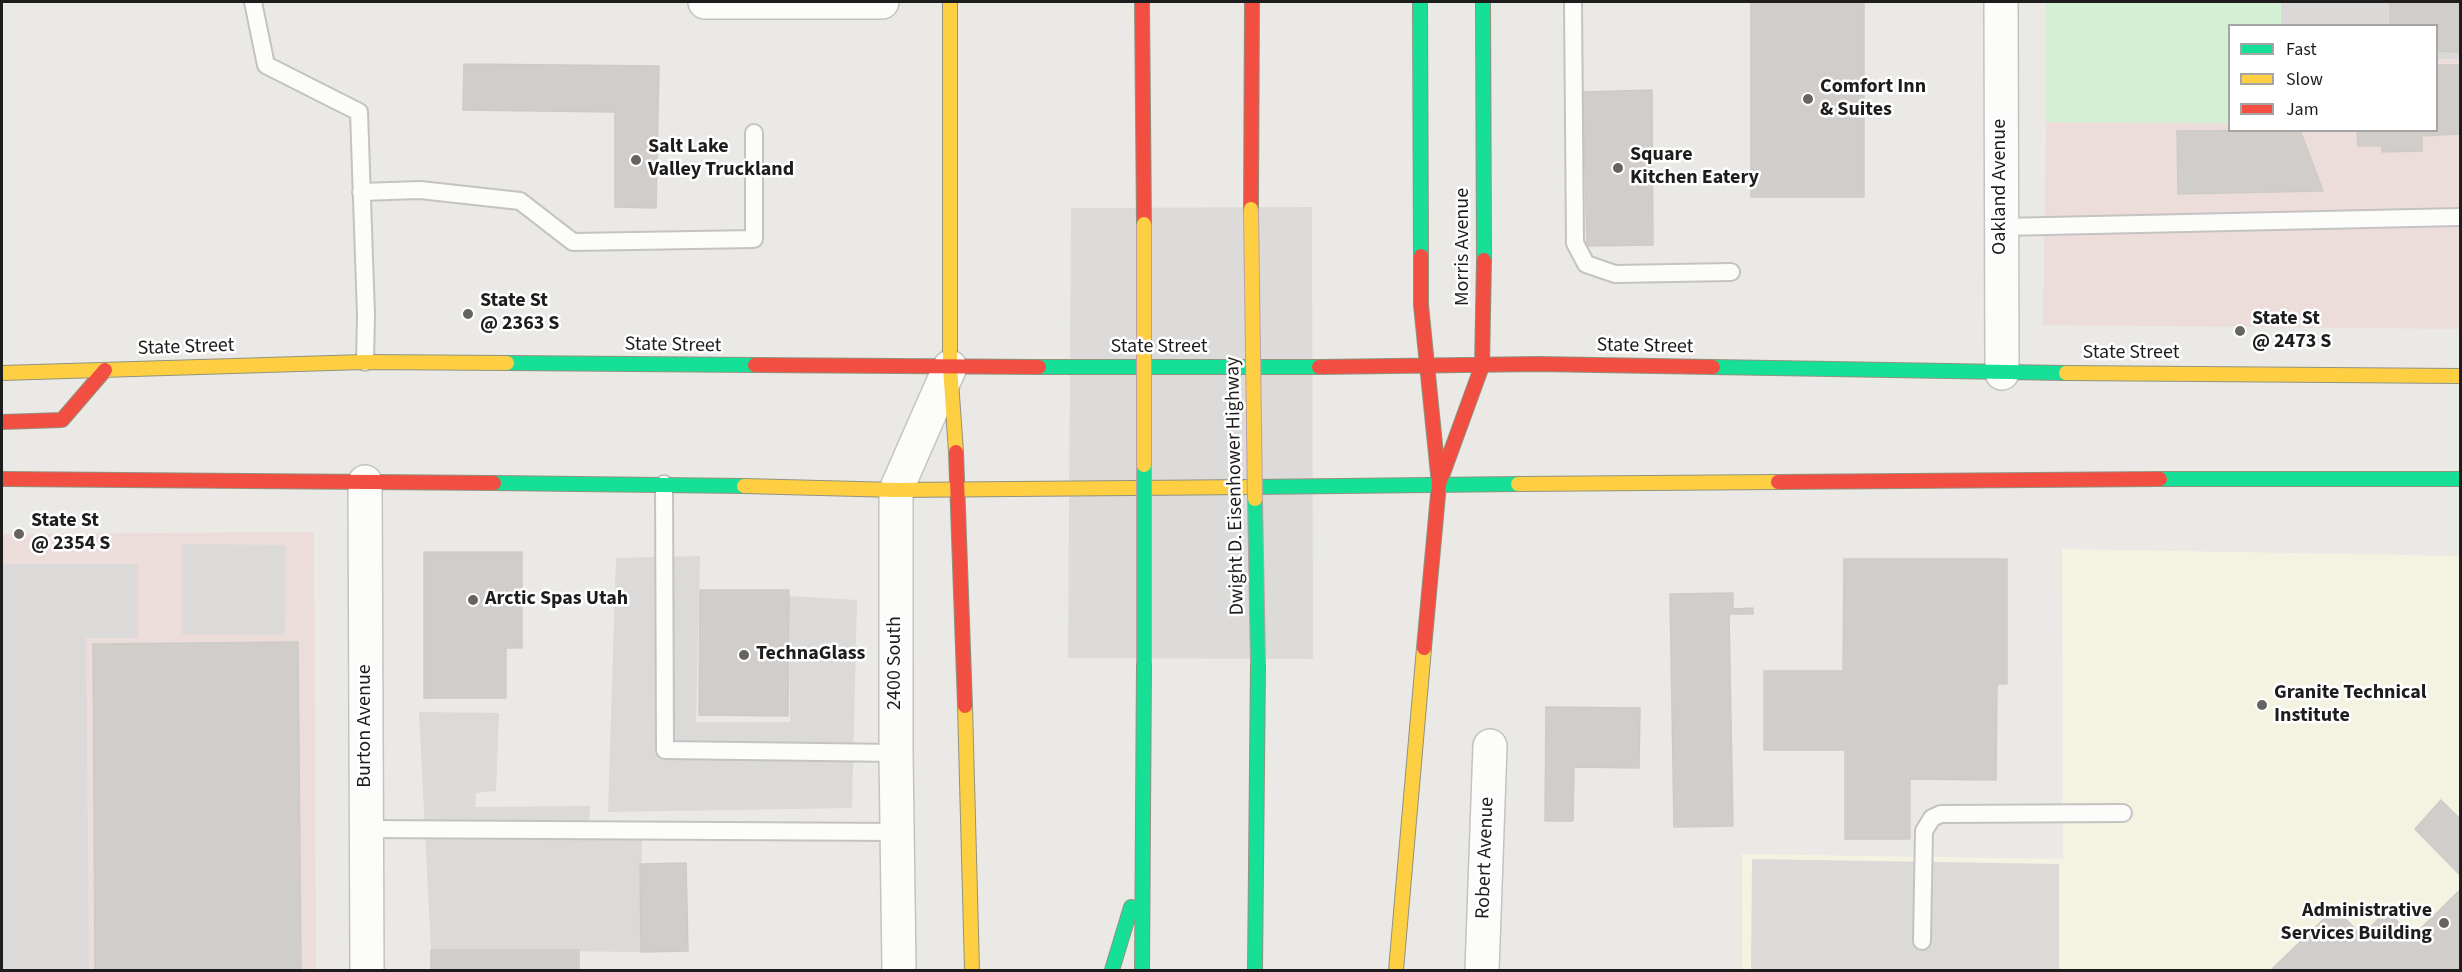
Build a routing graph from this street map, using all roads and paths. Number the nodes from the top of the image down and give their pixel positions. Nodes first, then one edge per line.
1 (253, 2) edge
2 (705, 2) edge
3 (882, 2) edge
4 (950, 2) edge
5 (1142, 2) edge
6 (1252, 2) edge
7 (1420, 2) edge
8 (1483, 2) edge
9 (1573, 2) edge
10 (2001, 2) edge
11 (754, 133) dead end
12 (361, 192) junction
13 (2460, 217) edge
14 (2002, 227) junction
15 (1731, 272) dead end
16 (365, 362) junction
17 (1482, 366) junction
18 (950, 367) junction
19 (1427, 367) junction
20 (105, 370) junction
21 (2, 373) edge
22 (2002, 373) junction
23 (2460, 376) edge
24 (2, 422) edge
25 (2, 478) edge
26 (2460, 479) edge
27 (365, 482) junction
28 (664, 484) junction
29 (1439, 484) junction
30 (959, 489) junction
31 (896, 490) junction
32 (1490, 746) dead end
33 (896, 753) junction
34 (2123, 813) dead end
35 (366, 829) junction
36 (898, 832) junction
37 (1142, 871) junction
38 (1922, 941) dead end
39 (367, 970) edge
40 (899, 970) edge
41 (972, 970) edge
42 (1112, 970) edge
43 (1142, 970) edge
44 (1255, 970) edge
45 (1396, 970) edge
46 (1482, 970) edge

1 - 12 lane
2 - 3 street
4 - 18 main road
5 - 37 main road, bridge
6 - 44 main road, Dwight D. Eisenhower Highway, bridge
7 - 19 main road
8 - 17 main road, Morris Avenue
9 - 15 lane
10 - 14 street, Oakland Avenue
11 - 12 lane
12 - 16 lane
13 - 14 lane
14 - 22 street, Oakland Avenue
16 - 18 main road, State Street
16 - 20 main road, State Street
17 - 19 main road, State Street
17 - 22 main road, State Street
17 - 29 main road, Morris Avenue
18 - 19 main road, State Street
18 - 30 main road
18 - 31 street, 2400 South
19 - 29 main road
20 - 21 main road, State Street
20 - 24 main road
22 - 23 main road, State Street
25 - 27 main road
26 - 29 main road
27 - 28 main road
27 - 35 street, Burton Avenue
28 - 31 main road
28 - 33 lane
29 - 30 main road
29 - 45 main road
30 - 31 main road
30 - 41 main road
31 - 33 street, 2400 South
32 - 46 street, Robert Avenue
33 - 36 street, 2400 South
34 - 38 lane
35 - 36 lane
35 - 39 street, Burton Avenue
36 - 40 street, 2400 South
37 - 42 main road
37 - 43 main road

